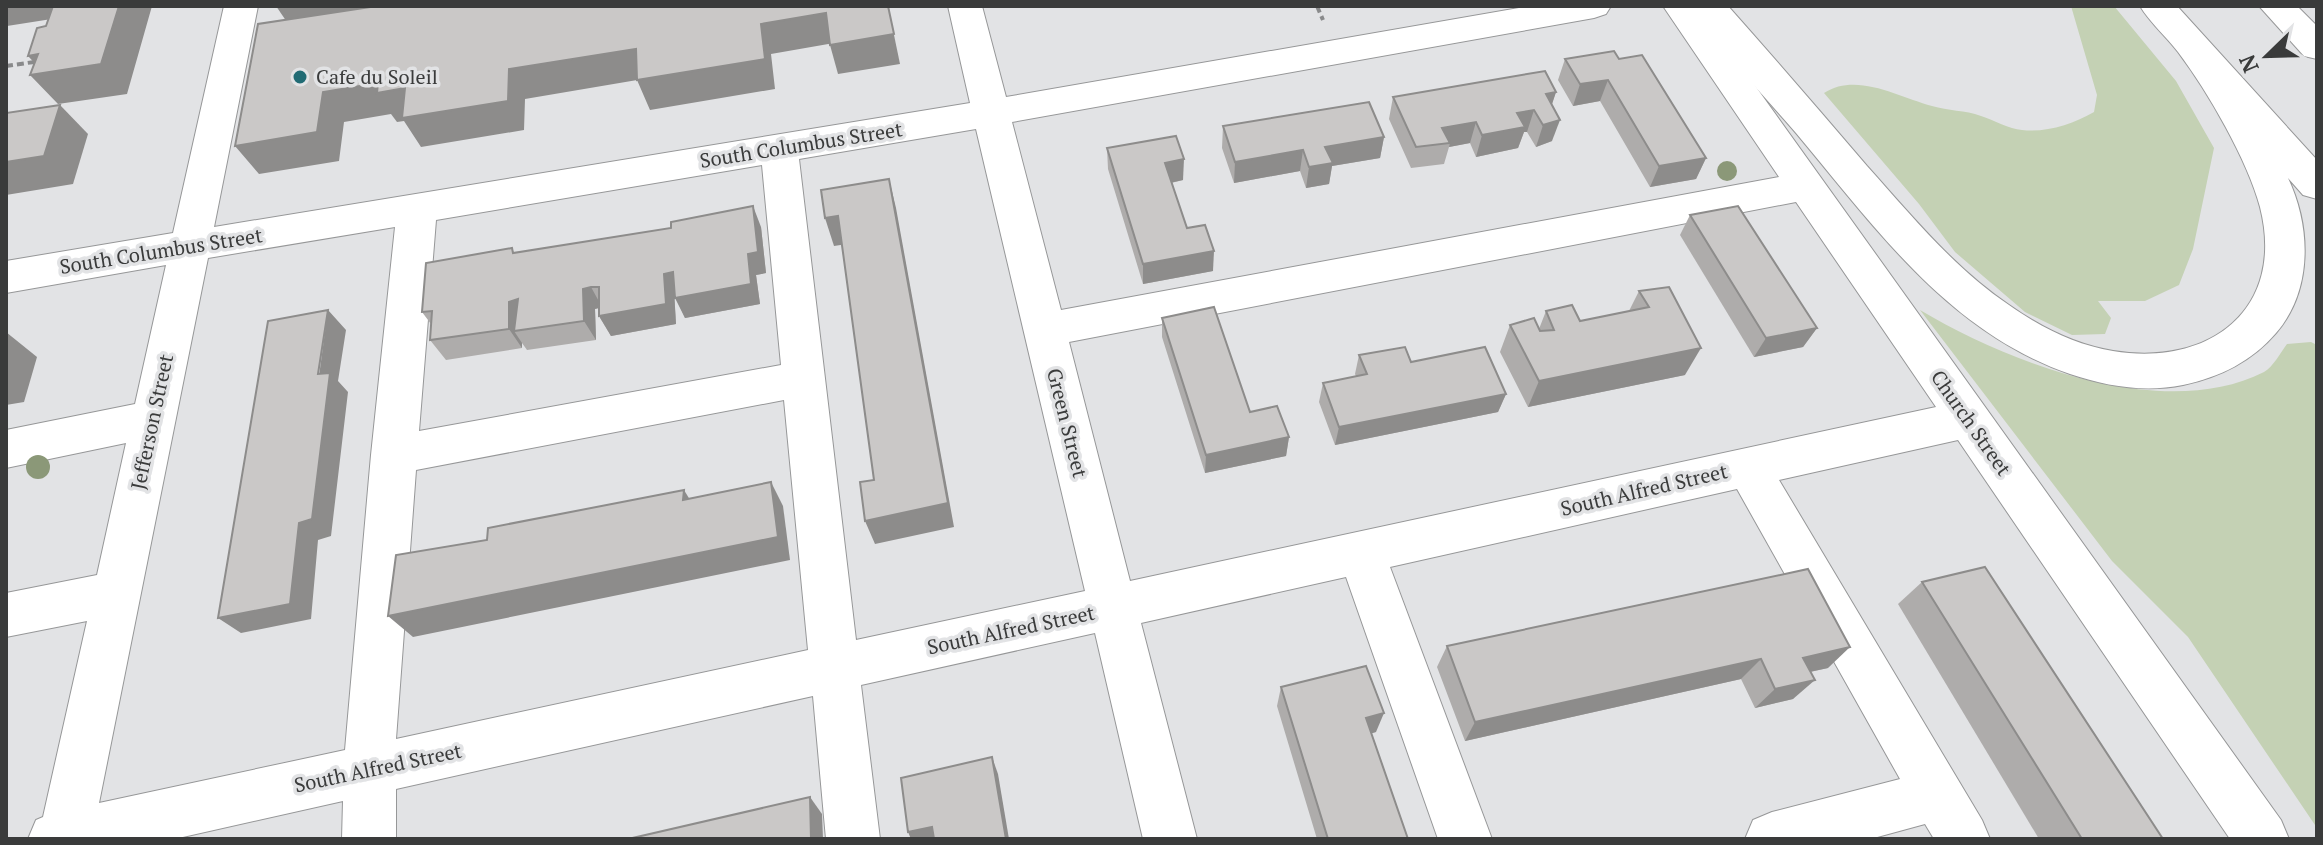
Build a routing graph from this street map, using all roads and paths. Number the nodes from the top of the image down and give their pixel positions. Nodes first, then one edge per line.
1 (241, 6) edge
2 (965, 6) edge
3 (1594, 6) edge
4 (1680, 6) edge
5 (1709, 6) edge
6 (2157, 6) edge
7 (2276, 6) edge
8 (2317, 47) edge
9 (2196, 52) junction
10 (51, 59) edge
11 (6, 66) edge
12 (991, 113) junction
13 (779, 148) junction
14 (2317, 185) edge
15 (1806, 186) junction
16 (417, 208) junction
17 (189, 246) junction
18 (6, 277) edge
19 (1044, 330) junction
20 (803, 379) junction
21 (153, 419) junction
22 (1968, 419) junction
23 (6, 449) edge
24 (393, 455) junction
25 (1748, 467) junction
26 (1361, 553) junction
27 (117, 593) junction
28 (1113, 608) junction
29 (6, 615) edge
30 (834, 669) junction
31 (370, 770) junction
32 (1937, 795) junction
33 (61, 838) edge
34 (369, 839) edge
35 (853, 839) edge
36 (1170, 839) edge
37 (1465, 839) edge
38 (1772, 839) edge
39 (1963, 839) edge
40 (2262, 839) edge

1 - 17 main road, Jefferson Street
2 - 12 main road, Green Street
3 - 12 main road, South Columbus Street
4 - 15 main road, Church Street
5 - 9 main road
6 - 9 main road
7 - 8 main road
9 - 14 main road
10 - 11 path
12 - 13 main road, South Columbus Street
12 - 19 main road, Green Street
13 - 16 main road, South Columbus Street
13 - 20 main road
15 - 19 main road
15 - 22 main road, Church Street
16 - 17 main road, South Columbus Street
16 - 24 main road
17 - 18 main road, South Columbus Street
17 - 21 main road, Jefferson Street
19 - 28 main road, Green Street
20 - 24 main road
20 - 30 main road
21 - 23 main road
21 - 27 main road, Jefferson Street
22 - 25 main road, South Alfred Street
22 - 40 main road, Church Street
24 - 31 main road
25 - 26 main road, South Alfred Street
25 - 32 main road
26 - 28 main road, South Alfred Street
26 - 37 main road
27 - 29 main road
27 - 33 main road, Jefferson Street
28 - 30 main road, South Alfred Street
28 - 36 main road, Green Street
30 - 31 main road, South Alfred Street
30 - 35 main road
31 - 33 main road, South Alfred Street
31 - 34 main road
32 - 38 main road
32 - 39 main road

